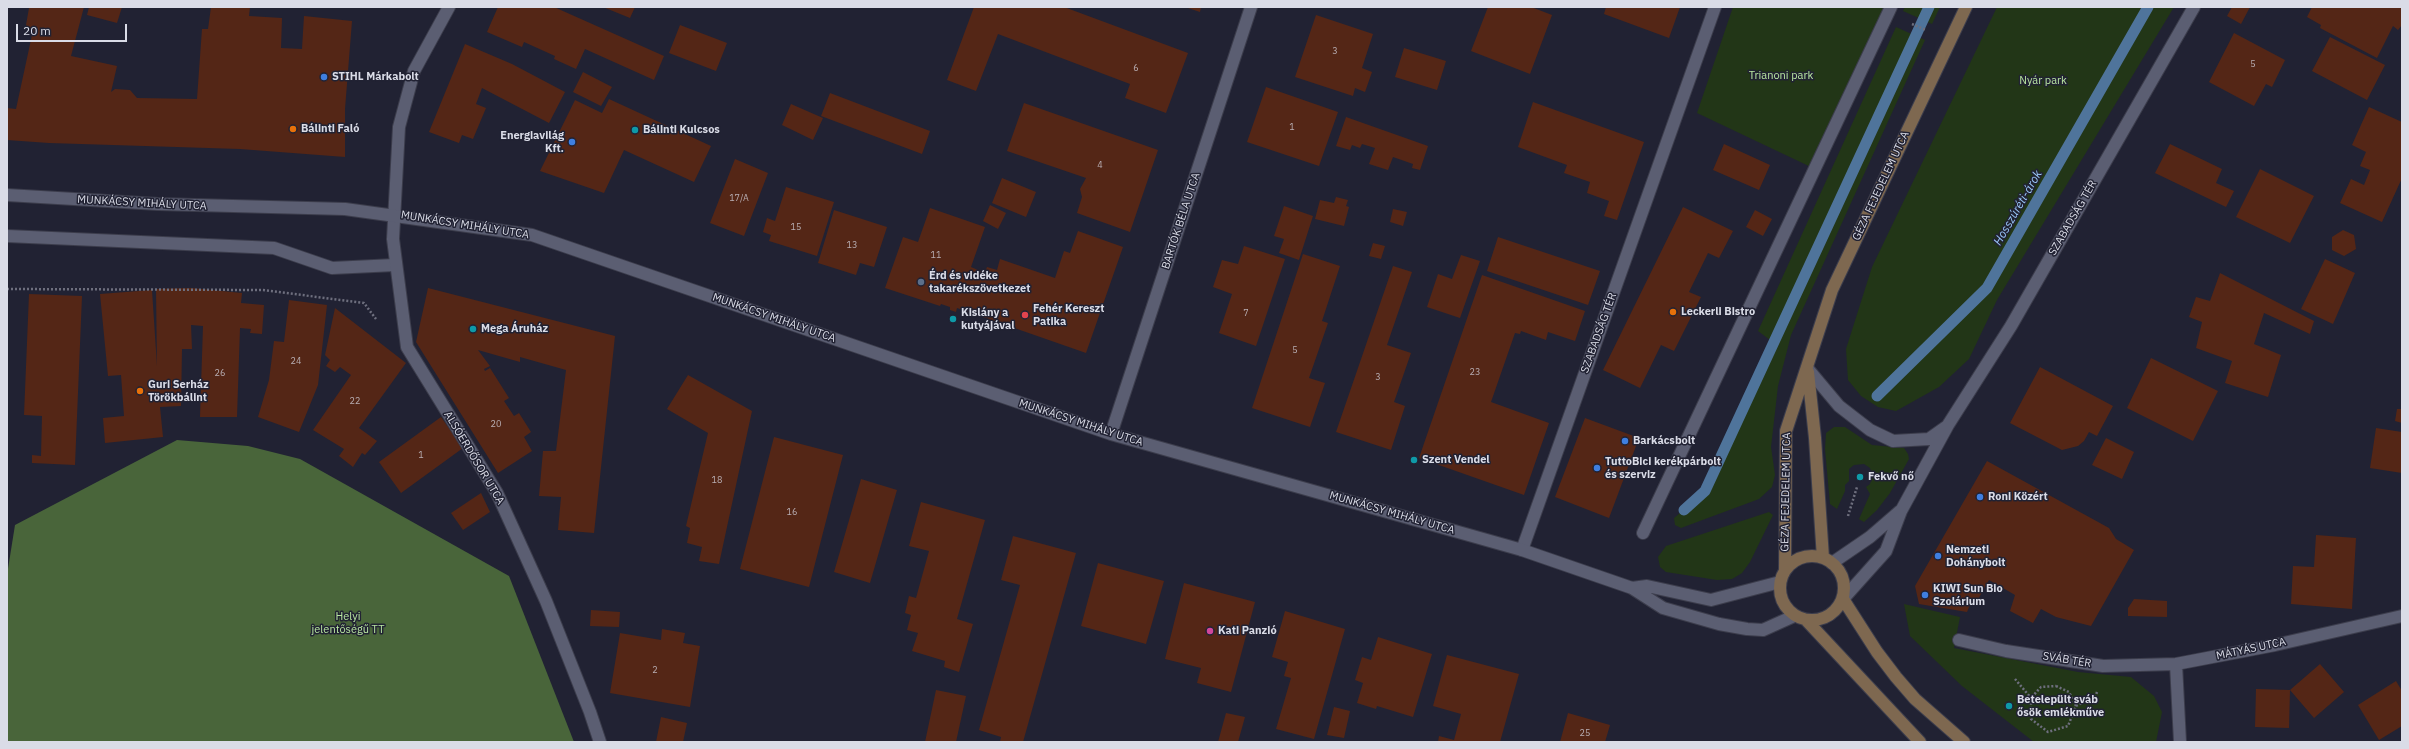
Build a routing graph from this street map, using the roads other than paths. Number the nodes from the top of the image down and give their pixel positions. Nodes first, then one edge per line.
1 (449, 7) edge
2 (1251, 7) edge
3 (1715, 7) edge
4 (1966, 7) edge
5 (2194, 7) edge
6 (1890, 10) edge
7 (7, 195) edge
8 (393, 214) junction
9 (7, 236) edge
10 (395, 265) junction
11 (1808, 369) junction
12 (1948, 425) junction
13 (1111, 434) junction
14 (1901, 510) junction
15 (1643, 533) dead end
16 (1522, 550) junction
17 (1828, 560) junction
18 (1785, 570) junction
19 (1780, 582) junction
20 (1632, 588) junction
21 (1843, 599) junction
22 (1794, 616) junction
23 (2402, 616) edge
24 (1807, 621) junction
25 (1959, 640) dead end
26 (2176, 664) junction
27 (600, 742) edge
28 (1920, 742) edge
29 (1964, 742) edge
30 (2180, 742) edge

1 - 8 street, ALSÓERDŐSOR UTCA
2 - 13 street, BARTÓK BÉLA UTCA
3 - 16 street, SZABADSÁG TÉR
4 - 11 main road, GÉZA FEJEDELEM UTCA
5 - 12 street, SZABADSÁG TÉR
6 - 15 street
7 - 8 street, MUNKÁCSY MIHÁLY UTCA
8 - 10 street, ALSÓERDŐSOR UTCA
8 - 13 street, MUNKÁCSY MIHÁLY UTCA
9 - 10 street
10 - 27 street, ALSÓERDŐSOR UTCA
11 - 12 street, SZABADSÁG TÉR
11 - 17 main road, GÉZA FEJEDELEM UTCA
11 - 18 main road, GÉZA FEJEDELEM UTCA
12 - 14 street, SZABADSÁG TÉR
13 - 16 street, MUNKÁCSY MIHÁLY UTCA
14 - 17 street, SZABADSÁG TÉR
14 - 21 street, SZABADSÁG TÉR
16 - 20 street
17 - 18 main road
17 - 21 main road
18 - 19 main road
19 - 20 street
19 - 22 main road
20 - 22 street
21 - 24 main road, SZABADSÁG TÉR
21 - 29 main road
22 - 24 main road
23 - 26 street, MÁTYÁS UTCA
24 - 28 main road
25 - 26 street, SVÁB TÉR
26 - 30 street

